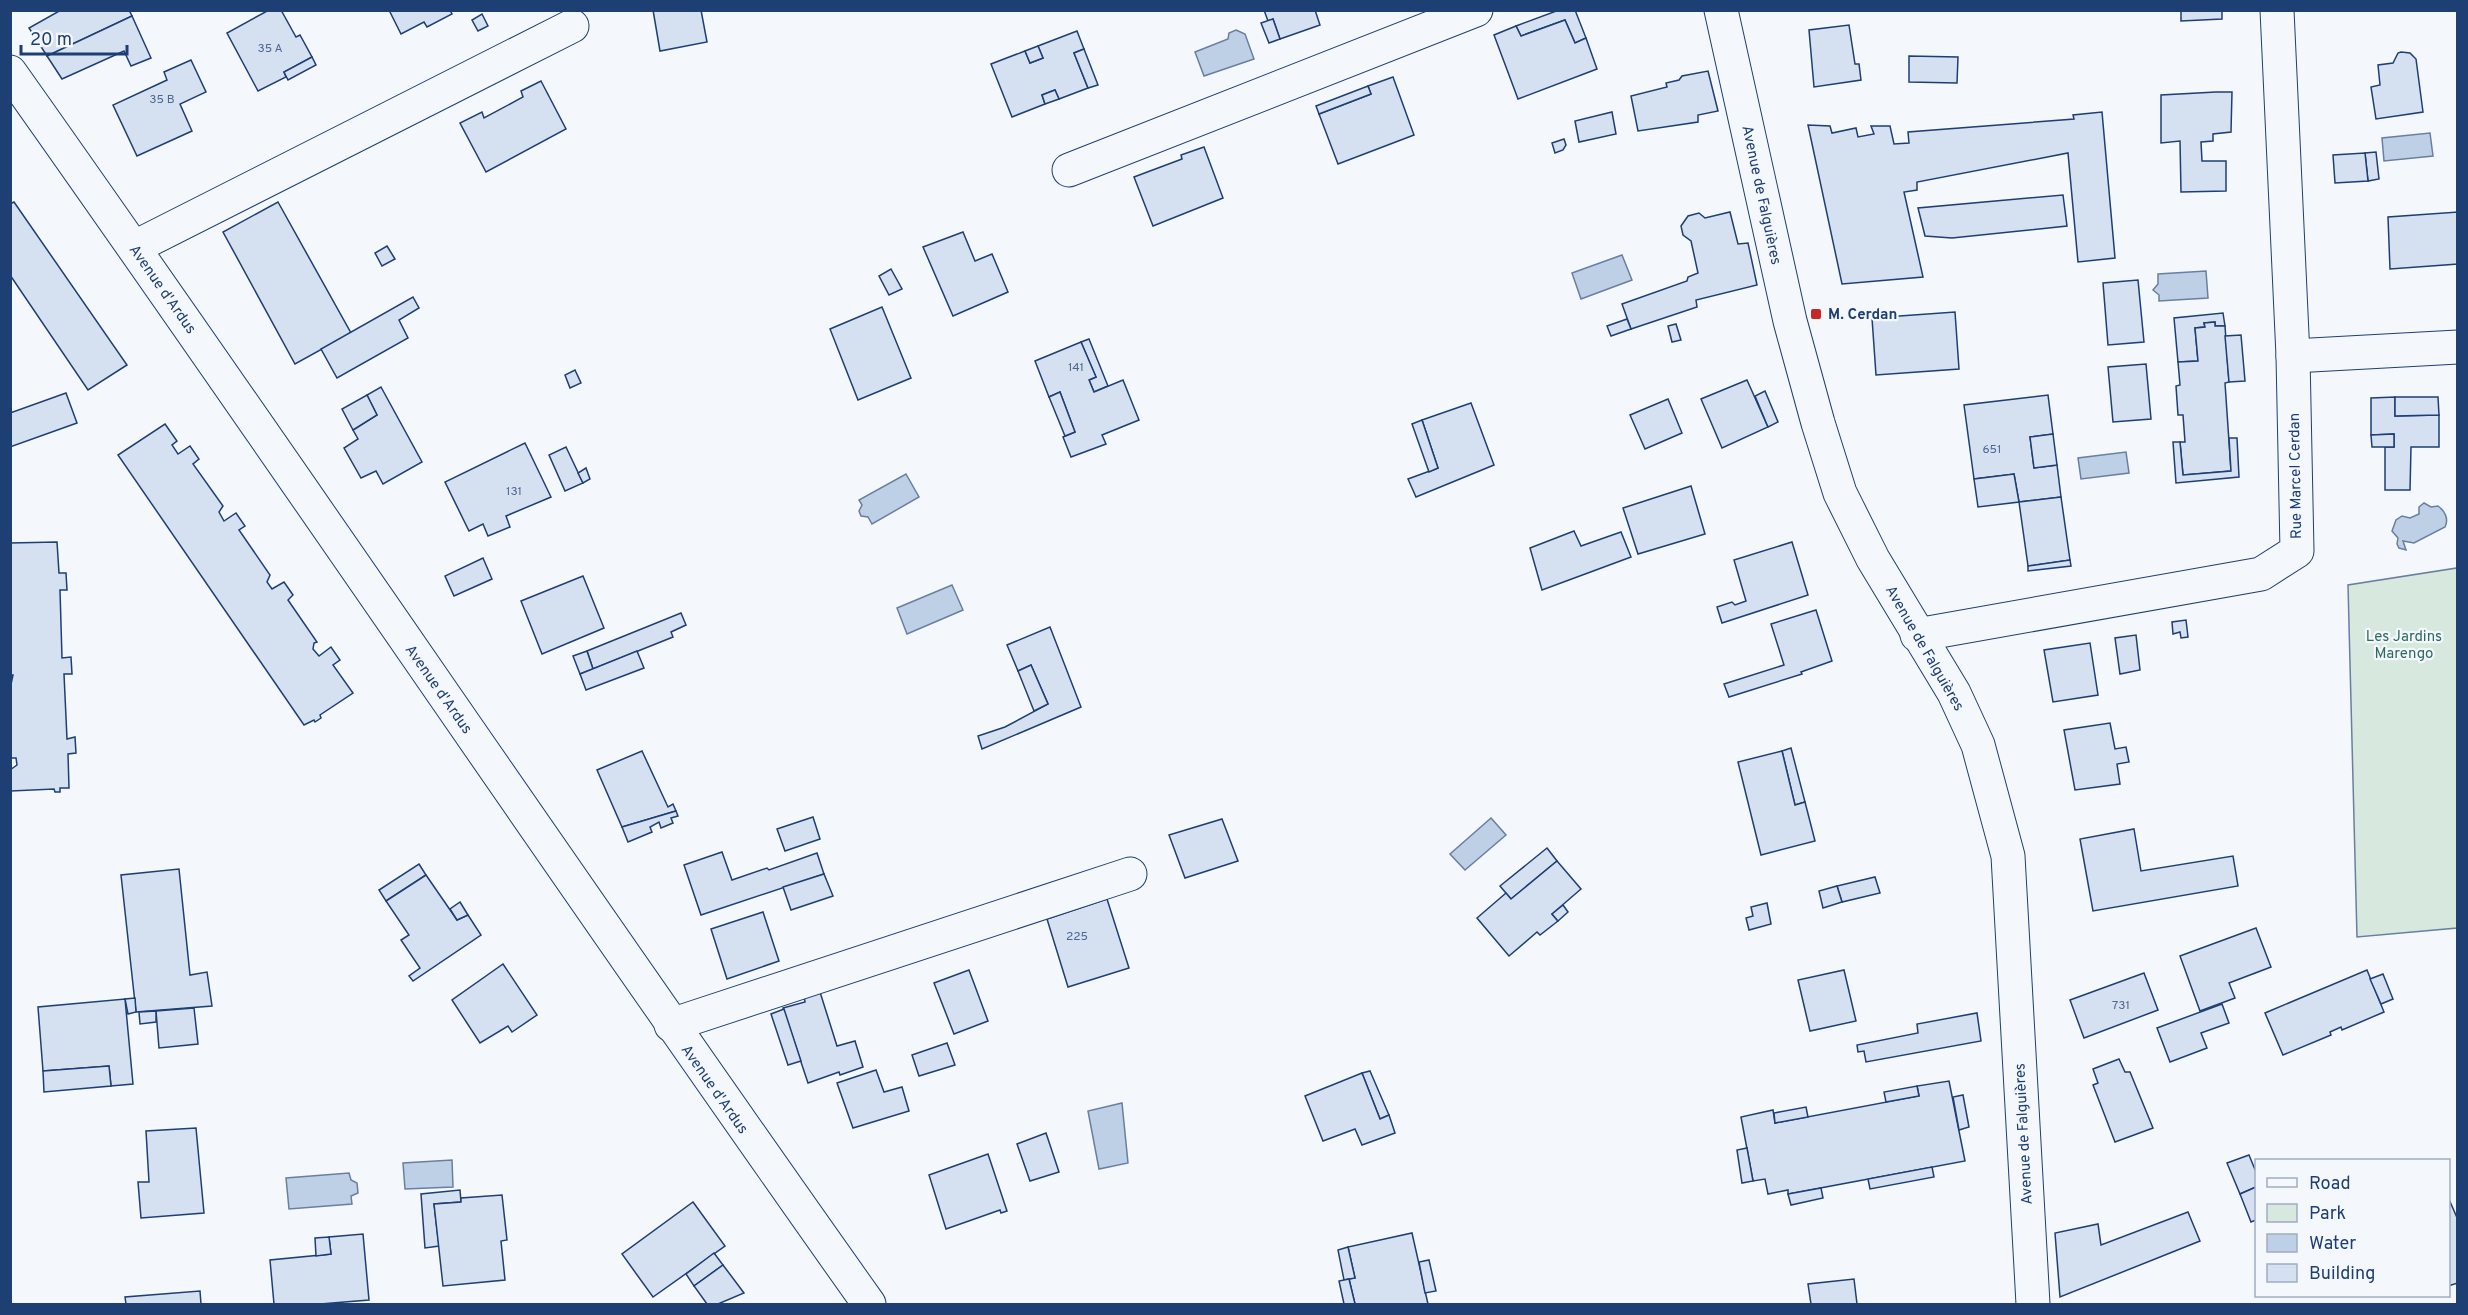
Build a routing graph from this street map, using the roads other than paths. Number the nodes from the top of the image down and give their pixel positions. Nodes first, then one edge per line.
1 (1476, 10) edge
2 (1721, 10) edge
3 (2277, 10) edge
4 (572, 26) dead end
5 (10, 72) edge
6 (1069, 170) dead end
7 (135, 247) junction
8 (2457, 347) edge
9 (2293, 356) junction
10 (1917, 635) junction
11 (1130, 874) dead end
12 (671, 1025) junction
13 (869, 1305) edge
14 (2033, 1305) edge

1 - 6 street
2 - 10 street, Avenue de Falguières
3 - 9 street, Rue Marcel Cerdan
4 - 7 street
5 - 7 street, Avenue d'Ardus
7 - 12 street, Avenue d'Ardus
8 - 9 street
9 - 10 street, Rue Marcel Cerdan
10 - 14 street, Avenue de Falguières
11 - 12 street
12 - 13 street, Avenue d'Ardus

